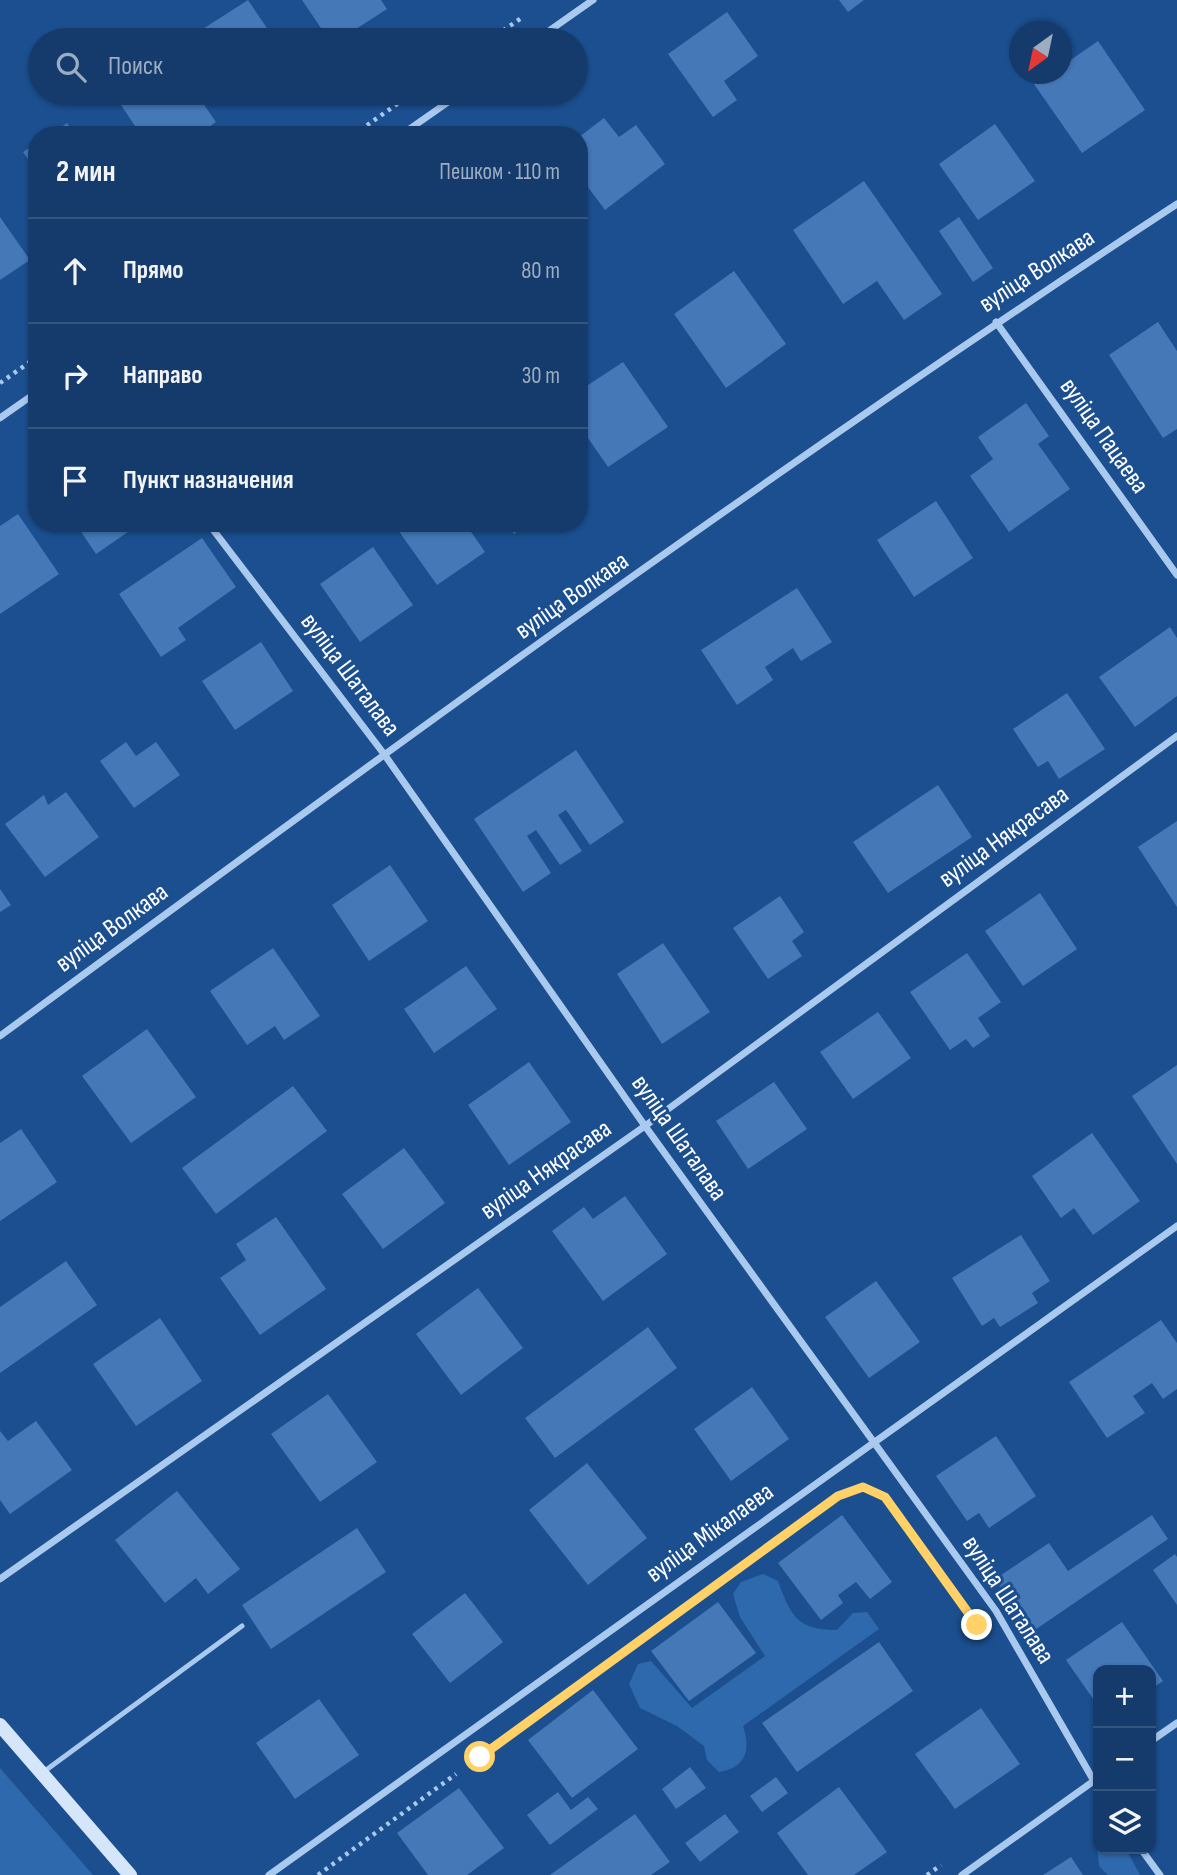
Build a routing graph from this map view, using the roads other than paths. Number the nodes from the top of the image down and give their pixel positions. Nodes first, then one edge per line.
1 (593, 0) edge
2 (553, 28) edge
3 (444, 105) edge
4 (414, 126) edge
5 (1177, 204) edge
6 (996, 322) junction
7 (28, 398) edge
8 (0, 418) edge
9 (215, 532) edge
10 (1177, 575) edge
11 (1177, 736) edge
12 (384, 754) junction
13 (0, 1036) edge
14 (645, 1126) junction
15 (1177, 1226) edge
16 (872, 1444) junction
17 (0, 1579) edge
18 (242, 1626) dead end
19 (1177, 1723) edge
20 (0, 1725) edge
21 (1156, 1738) edge
22 (42, 1773) junction
23 (1093, 1775) edge
24 (1093, 1785) edge
25 (1145, 1854) edge
26 (130, 1875) edge
27 (269, 1875) edge
28 (962, 1875) edge
29 (1160, 1875) edge

1 - 2 street
3 - 4 street
5 - 6 street, вуліца Волкава
6 - 10 street, вуліца Пацаева
6 - 12 street, вуліца Волкава
7 - 8 street
9 - 12 street, вуліца Шаталава
11 - 14 street, вуліца Някрасава
12 - 13 street, вуліца Волкава
12 - 14 street, вуліца Шаталава
14 - 16 street, вуліца Шаталава
14 - 17 street, вуліца Някрасава
15 - 16 street, вуліца Мікалаева
16 - 23 street, вуліца Шаталава
16 - 27 street, вуліца Мікалаева
18 - 22 lane
19 - 21 street
20 - 22 street
22 - 26 street
24 - 28 street
25 - 29 street

